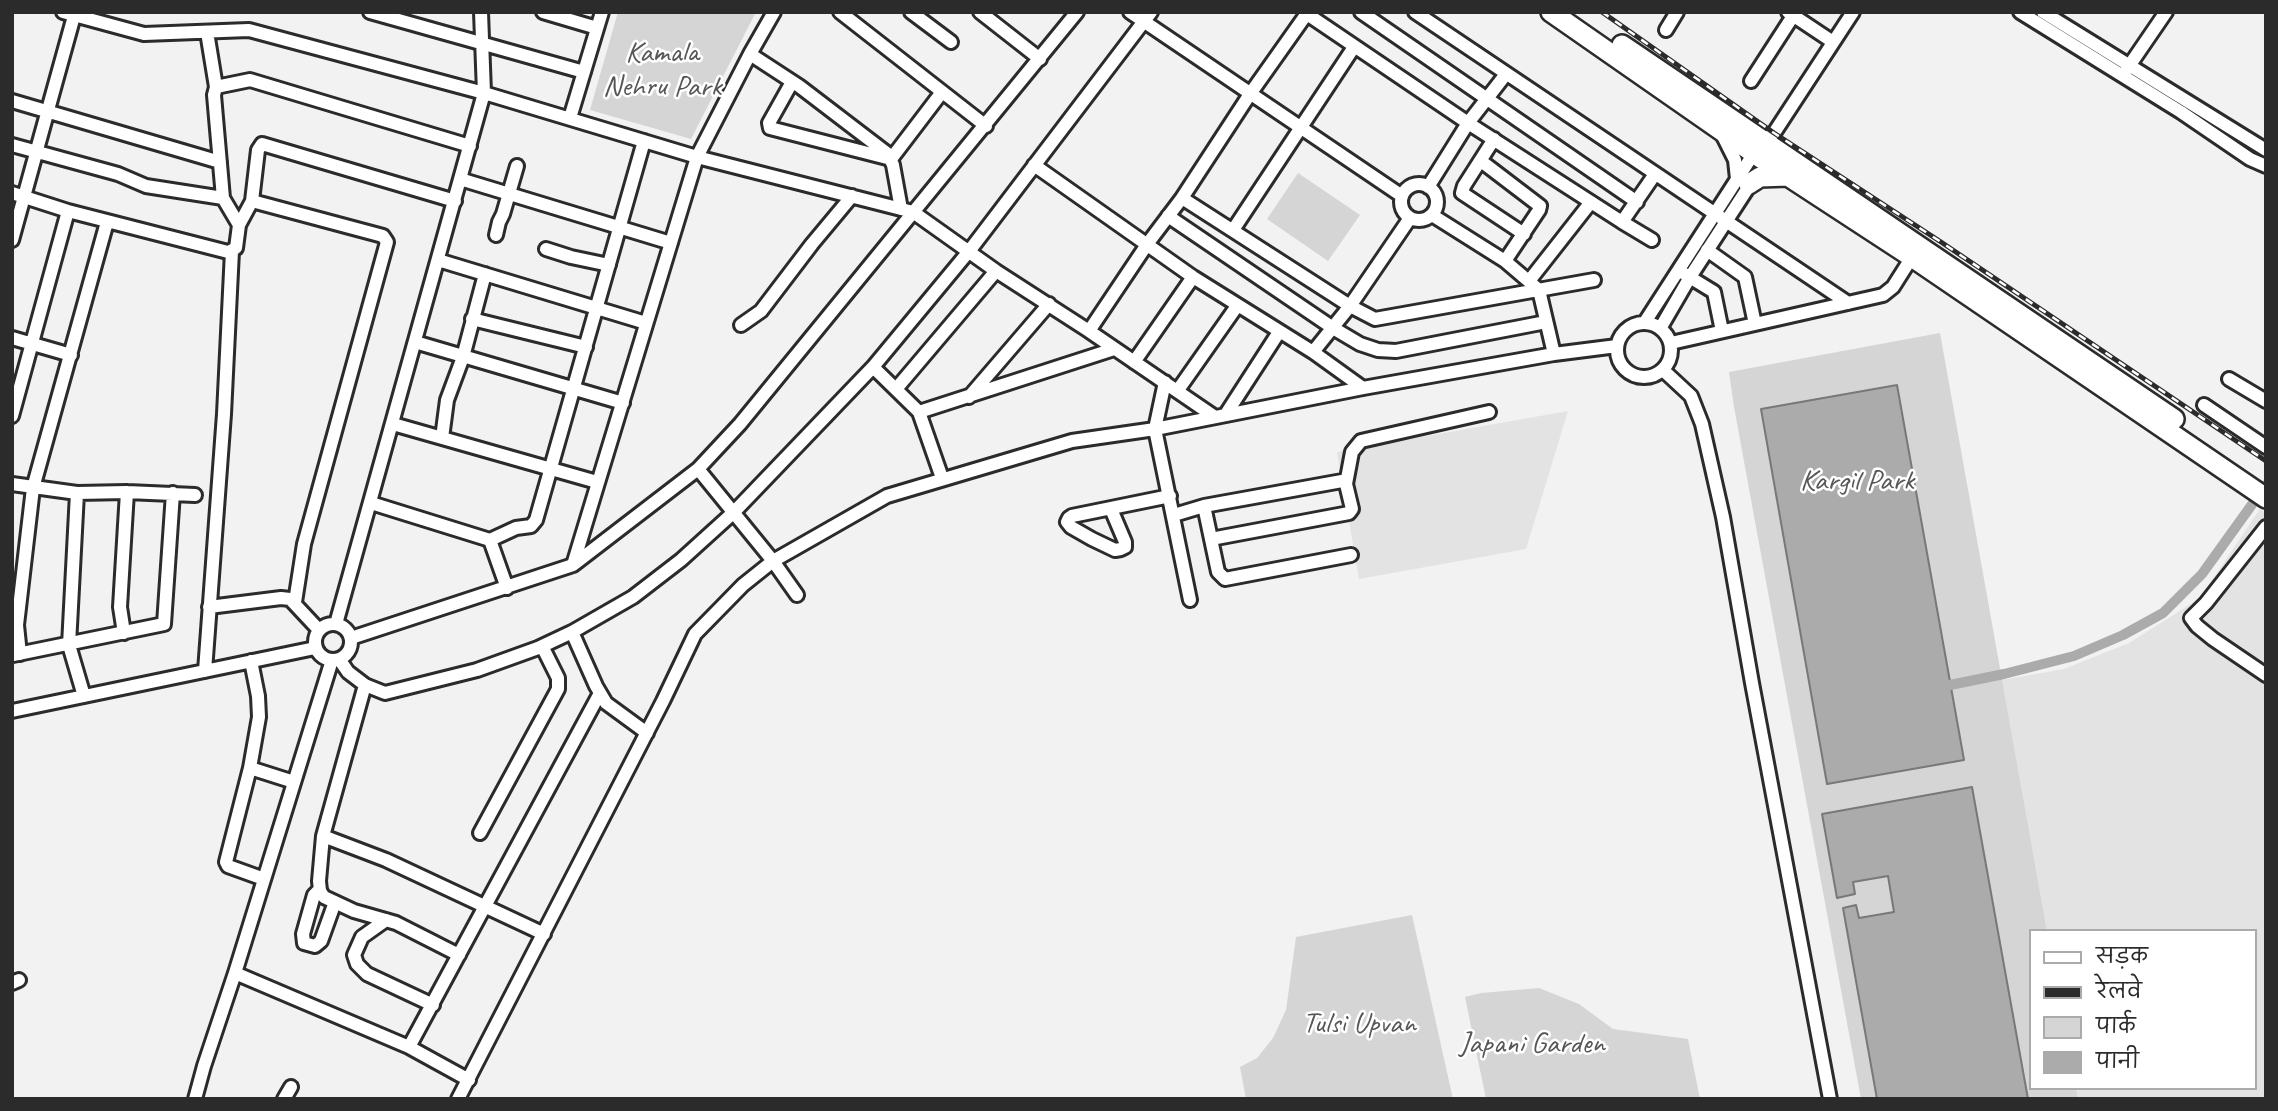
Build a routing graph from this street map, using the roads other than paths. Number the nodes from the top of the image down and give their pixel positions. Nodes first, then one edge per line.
1 (370, 12) edge
2 (481, 12) edge
3 (543, 12) edge
4 (602, 12) edge
5 (774, 12) edge
6 (840, 12) edge
7 (911, 12) edge
8 (980, 12) edge
9 (1077, 12) edge
10 (1130, 12) edge
11 (1362, 12) edge
12 (1415, 12) edge
13 (1551, 12) edge
14 (1574, 12) edge
15 (1677, 12) edge
16 (1853, 12) edge
17 (2020, 12) edge
18 (2043, 12) edge
19 (2166, 12) edge
20 (1307, 13) edge
21 (69, 14) edge
22 (1791, 14) edge
23 (1147, 17) edge
24 (597, 28) junction
25 (1667, 30) dead end
26 (207, 32) junction
27 (951, 42) dead end
28 (1833, 42) junction
29 (482, 44) junction
30 (1354, 47) junction
31 (750, 54) junction
32 (1040, 59) junction
33 (2127, 70) junction
34 (584, 72) junction
35 (1506, 74) junction
36 (1751, 81) dead end
37 (792, 82) junction
38 (216, 87) junction
39 (942, 92) junction
40 (484, 93) junction
41 (1250, 94) junction
42 (1487, 99) junction
43 (12, 101) edge
44 (47, 113) junction
45 (570, 118) junction
46 (1468, 123) junction
47 (986, 126) junction
48 (1301, 128) junction
49 (1719, 130) junction
50 (1494, 139) junction
51 (644, 141) junction
52 (12, 145) edge
53 (470, 146) junction
54 (1765, 147) junction
55 (2266, 150) edge
56 (36, 152) junction
57 (697, 157) junction
58 (891, 159) junction
59 (1481, 161) junction
60 (220, 162) junction
61 (1034, 165) junction
62 (517, 166) dead end
63 (2266, 166) edge
64 (1655, 174) junction
65 (1789, 176) junction
66 (460, 180) junction
67 (1743, 182) junction
68 (1428, 187) junction
69 (509, 193) junction
70 (18, 195) edge
71 (852, 196) junction
72 (1402, 196) junction
73 (223, 198) junction
74 (1182, 198) junction
75 (252, 201) junction
76 (455, 201) junction
77 (1591, 202) junction
78 (1637, 202) junction
79 (68, 211) junction
80 (907, 211) junction
81 (1715, 212) junction
82 (1432, 215) junction
83 (1168, 216) junction
84 (1410, 218) junction
85 (1727, 219) junction
86 (107, 222) junction
87 (1622, 222) junction
88 (239, 225) junction
89 (620, 228) junction
90 (1880, 228) junction
91 (1233, 230) junction
92 (1524, 234) junction
93 (496, 235) dead end
94 (12, 240) edge
95 (1653, 240) dead end
96 (671, 243) junction
97 (1148, 243) junction
98 (546, 249) dead end
99 (970, 250) junction
100 (1707, 250) junction
101 (232, 251) junction
102 (1912, 257) junction
103 (438, 260) junction
104 (1505, 261) junction
105 (609, 265) junction
106 (996, 271) junction
107 (485, 274) junction
108 (1684, 274) junction
109 (1193, 277) junction
110 (1594, 280) dead end
111 (1529, 281) junction
112 (1539, 290) junction
113 (1848, 303) junction
114 (1049, 304) junction
115 (1237, 306) junction
116 (1350, 306) junction
117 (597, 308) junction
118 (472, 318) junction
119 (1546, 322) junction
120 (1645, 322) junction
121 (646, 323) junction
122 (1755, 324) junction
123 (741, 325) dead end
124 (1661, 327) junction
125 (1332, 328) junction
126 (1090, 331) junction
127 (1722, 331) junction
128 (1279, 332) junction
129 (12, 338) edge
130 (415, 342) junction
131 (1671, 343) junction
132 (32, 344) junction
133 (1617, 346) junction
134 (586, 347) junction
135 (1114, 349) junction
136 (1313, 352) junction
137 (1554, 354) junction
138 (71, 355) junction
139 (463, 357) junction
140 (1134, 362) junction
141 (873, 367) junction
142 (1663, 370) junction
143 (2229, 379) dead end
144 (1166, 382) junction
145 (1363, 388) junction
146 (896, 389) junction
147 (573, 390) junction
148 (1178, 390) junction
149 (969, 397) junction
150 (2266, 401) edge
151 (623, 403) junction
152 (2204, 405) dead end
153 (919, 412) junction
154 (1489, 412) dead end
155 (12, 416) edge
156 (1221, 416) junction
157 (393, 424) junction
158 (1155, 429) junction
159 (442, 438) junction
160 (2266, 447) edge
161 (549, 469) junction
162 (698, 469) junction
163 (942, 478) junction
164 (597, 482) junction
165 (12, 484) edge
166 (1346, 484) junction
167 (33, 488) junction
168 (2262, 490) edge
169 (127, 492) junction
170 (77, 493) junction
171 (173, 493) junction
172 (195, 495) dead end
173 (1170, 496) junction
174 (370, 503) junction
175 (1204, 506) junction
176 (1111, 509) junction
177 (734, 512) junction
178 (1174, 515) junction
179 (2266, 527) edge
180 (1211, 539) junction
181 (490, 540) junction
182 (1351, 555) dead end
183 (773, 561) junction
184 (573, 565) junction
185 (507, 588) junction
186 (797, 595) dead end
187 (1190, 600) dead end
188 (295, 602) junction
189 (209, 607) junction
190 (336, 624) junction
191 (319, 630) junction
192 (572, 632) junction
193 (124, 633) junction
194 (351, 638) junction
195 (69, 645) junction
196 (542, 646) junction
197 (316, 648) junction
198 (16, 655) edge
199 (335, 660) junction
200 (251, 661) junction
201 (205, 671) junction
202 (2266, 675) edge
203 (365, 685) junction
204 (600, 693) junction
205 (83, 696) junction
206 (12, 711) edge
207 (647, 733) junction
208 (250, 768) junction
209 (294, 782) junction
210 (480, 833) dead end
211 (323, 836) junction
212 (264, 879) junction
213 (320, 890) junction
214 (335, 902) junction
215 (485, 907) junction
216 (386, 920) junction
217 (544, 934) junction
218 (460, 955) junction
219 (235, 973) junction
220 (433, 1006) junction
221 (409, 1046) junction
222 (468, 1080) junction
223 (291, 1087) dead end
224 (195, 1099) edge
225 (284, 1099) edge
226 (458, 1099) edge
227 (1830, 1099) edge

1 - 29 street
2 - 29 street
3 - 24 street
4 - 24 street
5 - 31 street
6 - 39 street
7 - 27 street
8 - 32 street
9 - 32 street
10 - 23 street
11 - 42 street
12 - 35 street
13 - 49 highway
14 - 54 highway
15 - 25 street
16 - 28 street
17 - 33 street
18 - 33 street
19 - 33 street
20 - 30 street
20 - 41 street
21 - 26 street
21 - 44 street
22 - 28 street
22 - 36 street
23 - 41 street
23 - 61 street
24 - 34 street
26 - 38 street
26 - 40 street
28 - 54 street
29 - 34 street
29 - 40 street
30 - 46 street
30 - 48 street
31 - 37 street
31 - 57 street
32 - 47 street
33 - 55 street
33 - 63 street
34 - 45 street
35 - 42 street
35 - 64 street
37 - 58 street
37 - 58 street
38 - 53 street
38 - 60 street
39 - 47 street
39 - 58 street
40 - 45 street
40 - 53 street
41 - 48 street
41 - 74 street
42 - 46 street
42 - 78 street
43 - 44 street
44 - 56 street
44 - 60 street
45 - 51 street
46 - 50 street
46 - 68 street
47 - 80 street
48 - 72 street
48 - 91 street
49 - 54 highway
49 - 67 street
50 - 59 street
50 - 77 street
51 - 57 street
51 - 89 street
52 - 56 street
53 - 66 street
54 - 65 highway
54 - 67 street
54 - 90 highway
56 - 70 street
56 - 73 street
57 - 71 street
57 - 96 street
58 - 80 street
59 - 92 street
59 - 92 street
60 - 73 street
61 - 97 street
61 - 99 street
62 - 69 street
64 - 78 street
64 - 81 street
65 - 67 highway
65 - 90 highway
66 - 69 street
66 - 76 street
67 - 81 street
67 - 85 street
68 - 72 street
68 - 82 street
69 - 89 street
69 - 93 street
70 - 79 street
70 - 94 street
71 - 80 street
71 - 123 street
72 - 84 street
73 - 88 street
74 - 83 street
74 - 91 street
75 - 76 street
75 - 88 street
75 - 188 street
76 - 103 street
77 - 87 street
77 - 111 street
78 - 87 street
79 - 86 street
79 - 132 street
80 - 99 street
80 - 162 street
81 - 85 street
81 - 108 street
82 - 84 street
82 - 104 street
83 - 97 street
83 - 125 street
84 - 116 street
85 - 100 street
85 - 113 street
86 - 101 street
86 - 138 street
87 - 95 street
88 - 101 street
89 - 96 street
89 - 105 street
90 - 102 highway
90 - 168 highway
91 - 116 street
92 - 104 street
96 - 121 street
97 - 109 street
97 - 126 street
98 - 105 street
99 - 106 street
99 - 141 street
100 - 108 street
100 - 122 street
101 - 189 street
102 - 113 street
102 - 168 highway
103 - 107 street
103 - 130 street
104 - 111 street
105 - 117 street
106 - 114 street
106 - 146 street
107 - 117 street
107 - 118 street
108 - 120 street
108 - 124 street
108 - 127 street
109 - 115 street
109 - 140 street
110 - 112 street
111 - 112 street
112 - 116 street
112 - 119 street
113 - 122 street
114 - 126 street
114 - 149 street
115 - 128 street
115 - 148 street
116 - 125 street
117 - 121 street
117 - 134 street
118 - 134 street
118 - 139 street
119 - 125 street
119 - 137 street
120 - 124 street
120 - 133 street
121 - 151 street
122 - 127 street
124 - 131 street
125 - 136 street
126 - 135 street
127 - 131 street
128 - 136 street
128 - 156 street
129 - 132 street
130 - 139 street
130 - 157 street
131 - 142 street
132 - 138 street
132 - 155 street
133 - 137 street
133 - 142 street
134 - 147 street
135 - 140 street
135 - 149 street
136 - 145 street
137 - 145 street
138 - 167 street
139 - 147 street
139 - 159 street
140 - 144 street
141 - 146 street
141 - 177 street
142 - 227 street
143 - 150 street
144 - 148 street
144 - 158 street
145 - 156 street
146 - 153 street
147 - 151 street
147 - 161 street
148 - 156 street
149 - 153 street
151 - 164 street
152 - 160 street
153 - 163 street
154 - 166 street
156 - 158 street
157 - 159 street
157 - 174 street
158 - 163 street
158 - 173 street
159 - 161 street
161 - 164 street
161 - 181 street
162 - 177 street
162 - 184 street
163 - 183 street
164 - 184 street
165 - 167 street
166 - 175 street
166 - 180 street
167 - 170 street
167 - 198 street
169 - 170 street
169 - 171 street
169 - 193 street
170 - 195 street
171 - 172 street
171 - 193 street
173 - 176 street
173 - 178 street
174 - 181 street
174 - 190 street
175 - 178 street
175 - 180 street
176 - 176 street
177 - 183 street
177 - 192 street
178 - 187 street
179 - 202 street
180 - 182 street
181 - 185 street
183 - 186 street
183 - 207 street
184 - 185 street
185 - 194 street
188 - 189 street
188 - 191 street
189 - 201 street
190 - 191 street
190 - 194 street
191 - 197 street
192 - 196 street
192 - 204 street
193 - 195 street
194 - 199 street
195 - 198 street
195 - 205 street
196 - 203 street
196 - 210 street
197 - 199 street
197 - 200 street
199 - 203 street
199 - 209 street
200 - 201 street
200 - 208 street
201 - 205 street
203 - 211 street
204 - 207 street
204 - 215 street
205 - 206 street
207 - 217 street
208 - 209 street
208 - 212 street
209 - 212 street
211 - 213 street
211 - 215 street
212 - 219 street
213 - 214 street
213 - 214 street
214 - 216 street
215 - 217 street
215 - 218 street
216 - 218 street
216 - 220 street
217 - 222 street
218 - 220 street
219 - 221 street
219 - 224 street
220 - 221 street
221 - 222 street
222 - 226 street
223 - 225 street

